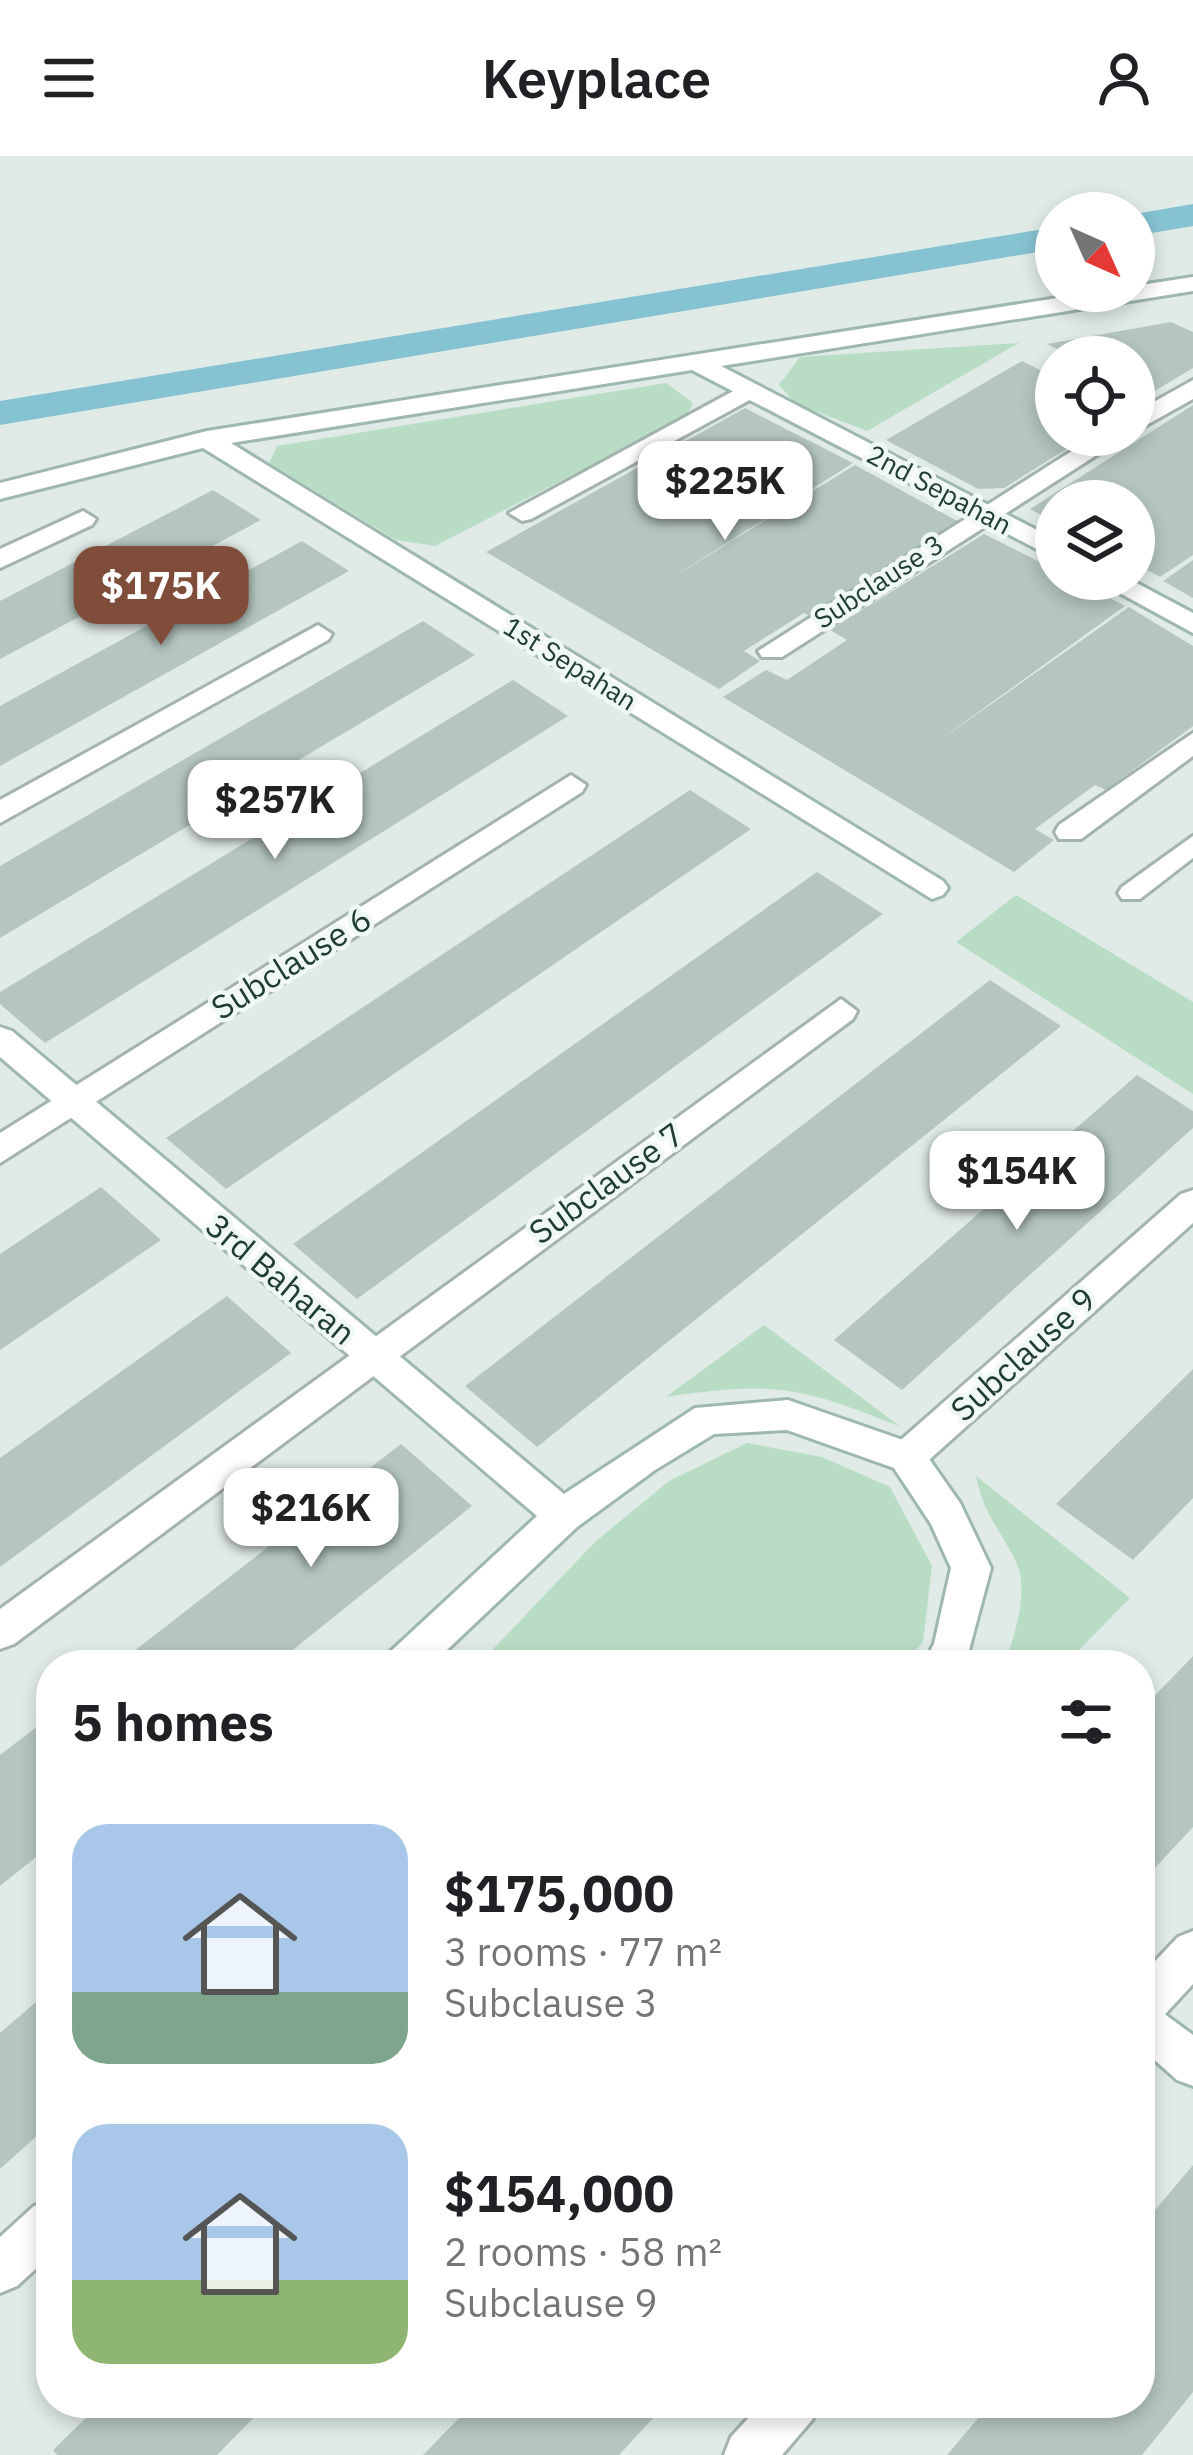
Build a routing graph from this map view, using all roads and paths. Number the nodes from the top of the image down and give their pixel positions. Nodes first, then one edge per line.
1 (1193, 284) edge
2 (695, 362) junction
3 (1193, 388) edge
4 (748, 391) junction
5 (1155, 411) edge
6 (207, 439) junction
7 (1080, 456) edge
8 (0, 490) edge
9 (522, 513) dead end
10 (985, 514) junction
11 (83, 519) dead end
12 (1035, 540) edge
13 (0, 560) edge
14 (1148, 600) edge
15 (1193, 624) edge
16 (318, 634) dead end
17 (772, 651) dead end
18 (1193, 742) edge
19 (571, 785) dead end
20 (0, 813) edge
21 (1070, 832) dead end
22 (1193, 845) edge
23 (932, 888) dead end
24 (1131, 893) dead end
25 (841, 1011) dead end
26 (0, 1039) edge
27 (72, 1103) junction
28 (0, 1150) edge
29 (1193, 1203) edge
30 (371, 1354) junction
31 (907, 1457) junction
32 (563, 1516) junction
33 (0, 1632) edge
34 (420, 1650) edge
35 (952, 1650) edge
36 (1193, 1952) edge
37 (1155, 1996) edge
38 (1155, 2027) edge
39 (1193, 2064) edge
40 (36, 2237) edge
41 (0, 2269) edge
42 (782, 2418) edge
43 (749, 2455) edge

1 - 2 street
2 - 4 street, 2nd Sepahan
2 - 6 street
3 - 5 street
4 - 9 street
4 - 10 street, 2nd Sepahan
6 - 8 street
6 - 23 street, 1st Sepahan
7 - 10 street, Subclause 3
10 - 12 street, 2nd Sepahan
10 - 17 street, Subclause 3
11 - 13 street
14 - 15 street
16 - 20 street
18 - 21 street
19 - 27 street, Subclause 6
22 - 24 lane
25 - 30 street, Subclause 7
26 - 27 street, 3rd Baharan
27 - 28 street, Subclause 6
27 - 30 street, 3rd Baharan
29 - 31 street, Subclause 9
30 - 32 street, 3rd Baharan
30 - 33 street
31 - 32 street
31 - 35 street
32 - 34 street
36 - 37 street
38 - 39 street
40 - 41 street
42 - 43 street

